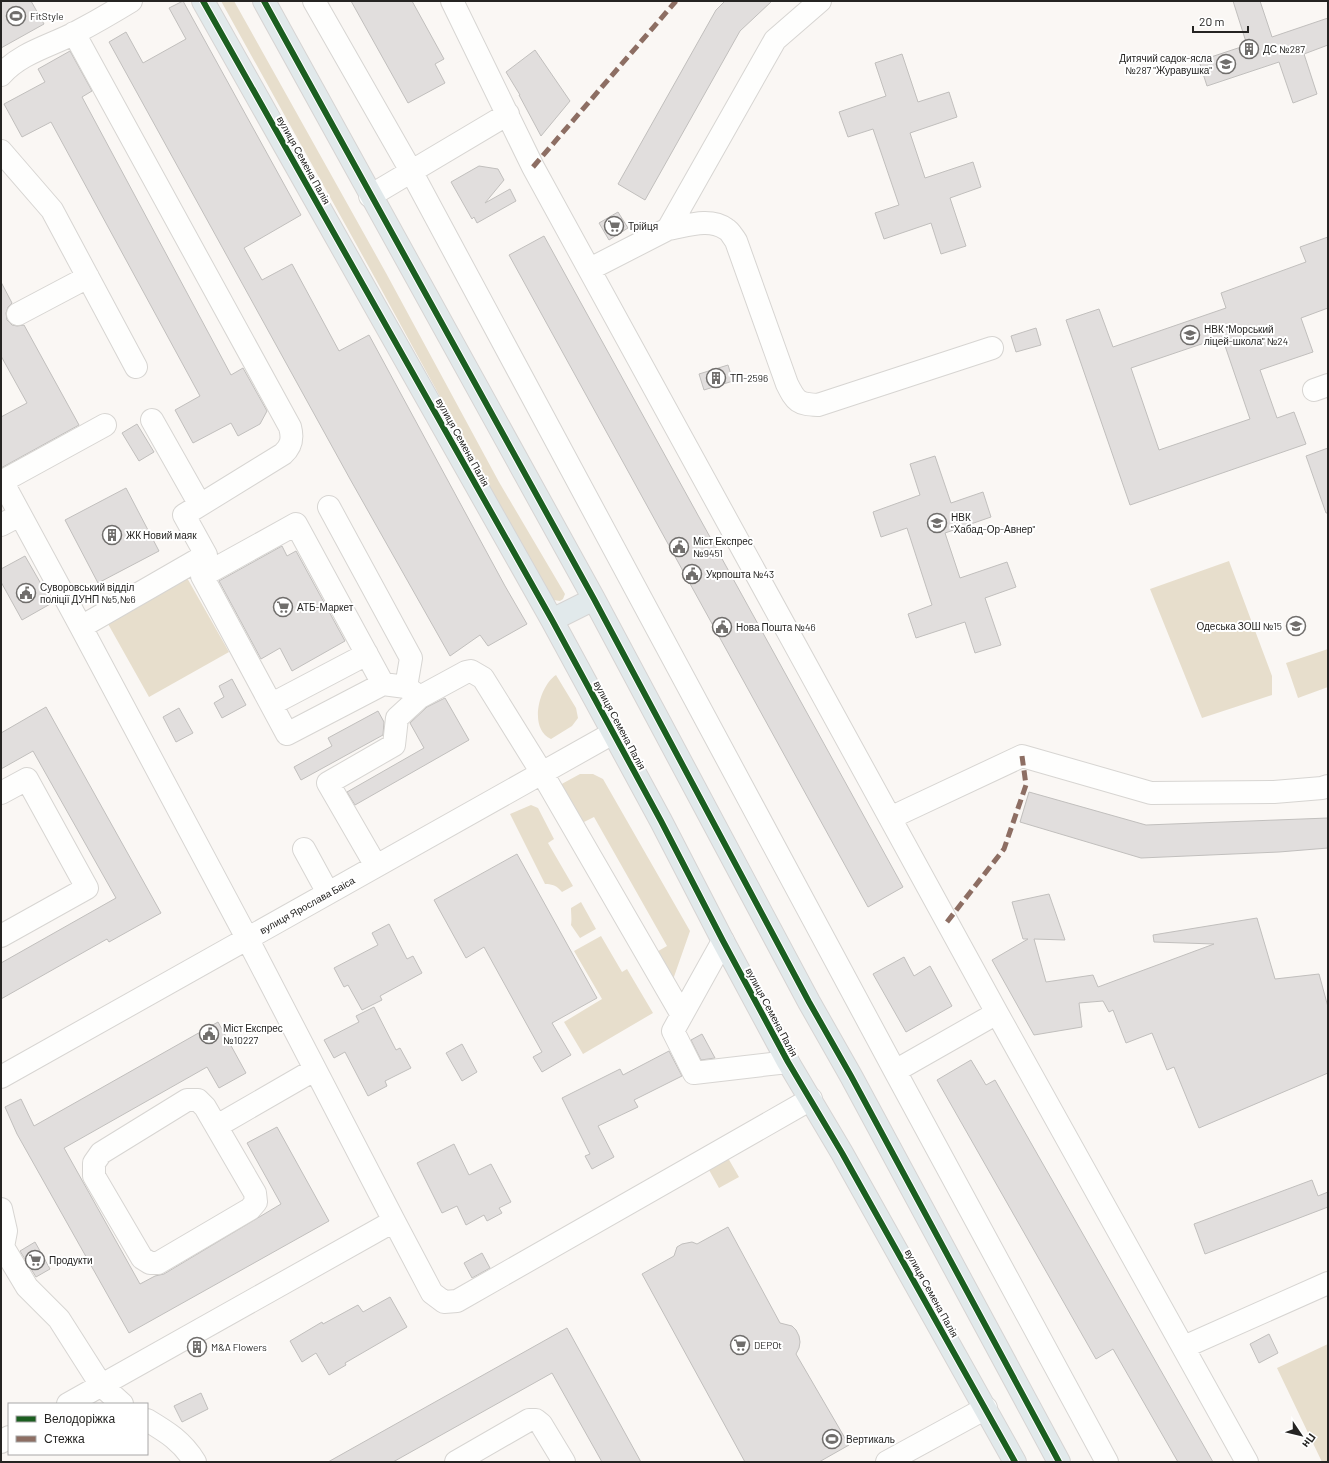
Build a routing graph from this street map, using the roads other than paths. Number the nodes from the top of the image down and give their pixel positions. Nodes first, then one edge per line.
1 (131, 1) edge
2 (203, 1) edge
3 (264, 1) edge
4 (314, 1) edge
5 (452, 1) edge
6 (820, 1) edge
7 (74, 33) junction
8 (1, 75) edge
9 (508, 114) junction
10 (1, 151) edge
11 (411, 171) junction
12 (370, 196) junction
13 (668, 229) junction
14 (590, 269) junction
15 (88, 277) junction
16 (18, 314) dead end
17 (992, 348) dead end
18 (136, 367) dead end
19 (152, 420) dead end
20 (105, 425) dead end
21 (2, 481) edge
22 (200, 505) junction
23 (329, 507) dead end
24 (20, 515) junction
25 (1, 525) edge
26 (594, 599) junction
27 (552, 620) junction
28 (81, 627) junction
29 (367, 654) junction
30 (383, 684) junction
31 (413, 692) junction
32 (272, 704) junction
33 (613, 733) junction
34 (542, 773) junction
35 (1328, 786) edge
36 (1, 793) edge
37 (890, 818) junction
38 (304, 849) dead end
39 (376, 866) junction
40 (328, 893) junction
41 (1, 936) edge
42 (247, 938) junction
43 (723, 942) junction
44 (997, 1013) junction
45 (682, 1015) junction
46 (788, 1062) junction
47 (314, 1070) junction
48 (894, 1070) junction
49 (1, 1077) edge
50 (811, 1100) junction
51 (217, 1126) junction
52 (1, 1209) edge
53 (394, 1221) junction
54 (2, 1248) edge
55 (1328, 1284) edge
56 (1184, 1347) junction
57 (101, 1385) junction
58 (70, 1403) edge
59 (121, 1403) edge
60 (986, 1408) junction
61 (148, 1421) edge
62 (195, 1462) edge
63 (456, 1462) edge
64 (564, 1462) edge
65 (887, 1462) edge
66 (1015, 1462) edge
67 (1060, 1462) edge
68 (1107, 1462) edge
69 (1247, 1462) edge

1 - 7 street
2 - 27 main road, вулиця Семена Палія
3 - 12 main road
4 - 11 street
5 - 9 street
6 - 13 street
7 - 8 street
7 - 22 street
9 - 11 street
9 - 14 street
10 - 15 street
11 - 12 street
11 - 48 street
12 - 26 main road
13 - 14 street
13 - 17 street
14 - 37 street
15 - 16 street
15 - 18 street
19 - 22 street
20 - 21 street
21 - 24 street
22 - 28 street
23 - 31 street
24 - 25 street
24 - 28 street
26 - 27 main road
26 - 67 main road
27 - 33 main road, вулиця Семена Палія
28 - 42 street
29 - 30 street
29 - 32 street
29 - 32 street
30 - 31 street
30 - 32 street
31 - 34 street
31 - 39 street
33 - 34 street, вулиця Ярослава Баіса
33 - 43 main road, вулиця Семена Палія
34 - 39 street, вулиця Ярослава Баіса
34 - 45 street
35 - 37 street
36 - 41 street
37 - 44 street
38 - 40 street
39 - 40 street, вулиця Ярослава Баіса
40 - 42 street, вулиця Ярослава Баіса
42 - 47 street
42 - 49 street, вулиця Ярослава Баіса
43 - 45 street
43 - 46 main road, вулиця Семена Палія
44 - 48 street
44 - 56 street
45 - 46 street
46 - 50 main road, вулиця Семена Палія
47 - 51 street
47 - 53 street
48 - 68 street
50 - 53 street
50 - 60 main road, вулиця Семена Палія
51 - 51 street
52 - 54 street
53 - 57 street
54 - 57 street
55 - 56 street
56 - 69 street
57 - 58 street
57 - 59 street
60 - 65 street
60 - 66 main road, вулиця Семена Палія
61 - 62 street
63 - 64 street

